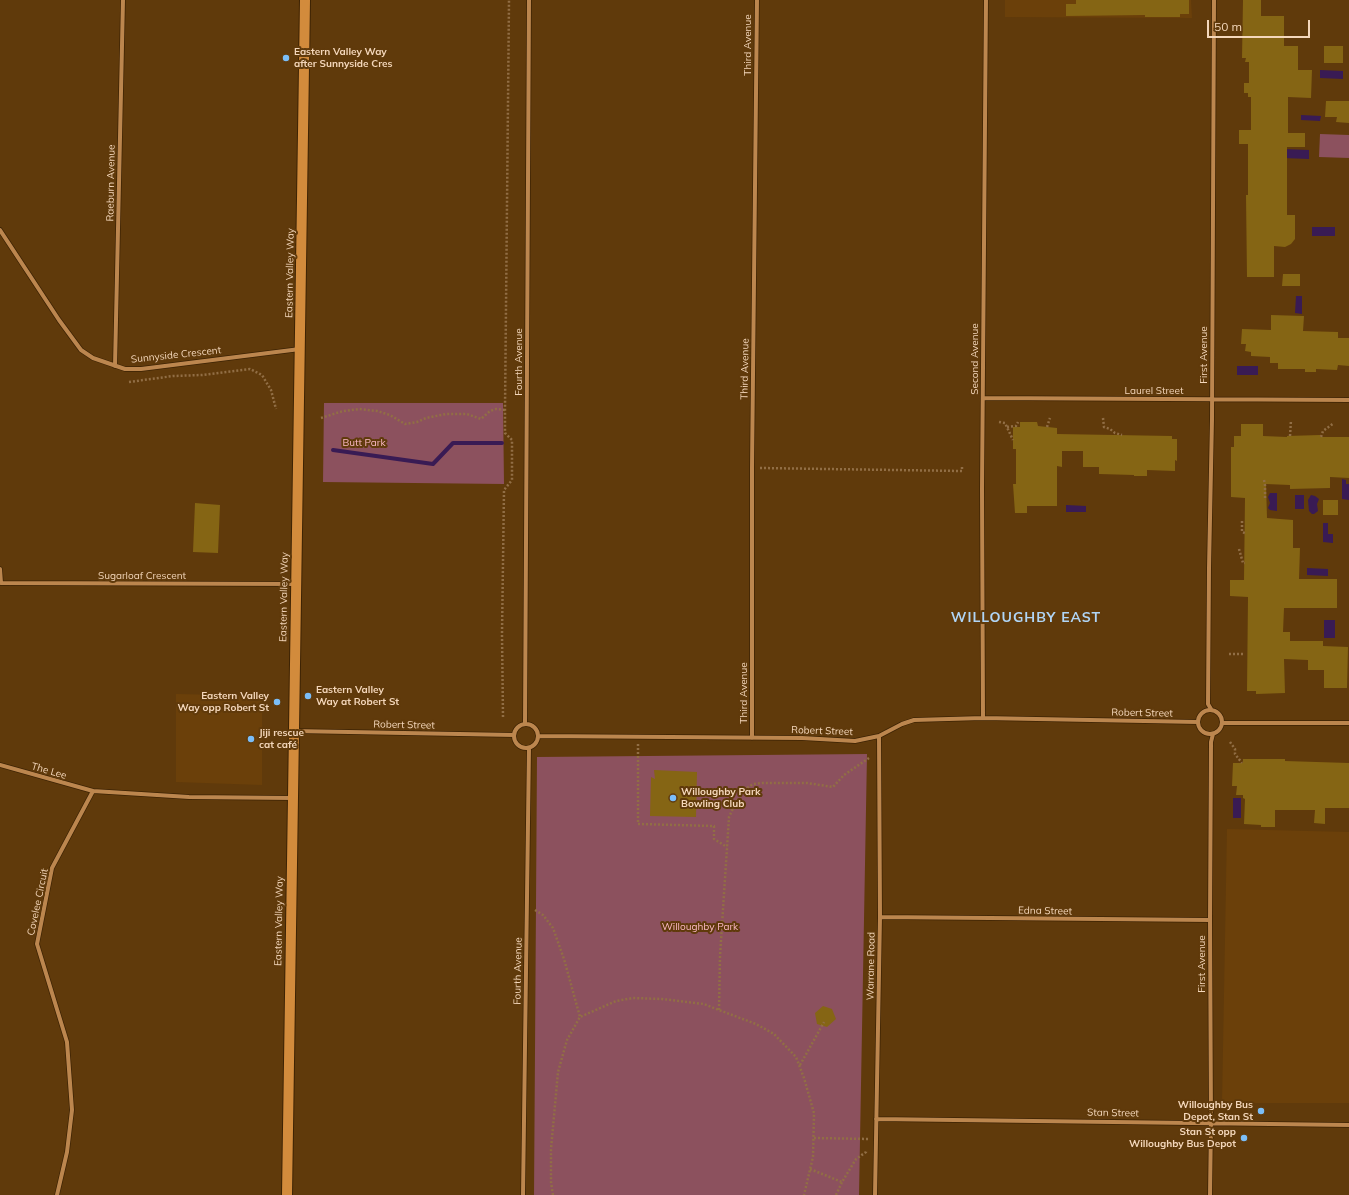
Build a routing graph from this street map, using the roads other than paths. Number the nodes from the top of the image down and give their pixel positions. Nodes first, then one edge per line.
1 (124, 0) edge
2 (305, 0) edge
3 (529, 0) edge
4 (757, 0) edge
5 (986, 0) edge
6 (1214, 0) edge
7 (0, 230) edge
8 (301, 349) junction
9 (115, 366) junction
10 (983, 398) junction
11 (1212, 399) junction
12 (1349, 400) edge
13 (0, 568) edge
14 (1, 583) edge
15 (297, 584) junction
16 (1211, 709) junction
17 (982, 718) junction
18 (1198, 722) junction
19 (1223, 723) junction
20 (1349, 723) edge
21 (525, 724) junction
22 (294, 732) junction
23 (1213, 734) junction
24 (514, 736) junction
25 (538, 736) junction
26 (879, 736) junction
27 (752, 738) junction
28 (529, 748) junction
29 (0, 765) edge
30 (93, 791) junction
31 (292, 798) junction
32 (880, 917) junction
33 (1210, 920) junction
34 (876, 1119) junction
35 (1211, 1122) junction
36 (1349, 1125) edge
37 (57, 1195) edge
38 (287, 1195) edge
39 (523, 1195) edge
40 (875, 1195) edge
41 (1210, 1195) edge

1 - 9 street, Raeburn Avenue
2 - 8 main road, Eastern Valley Way
3 - 21 street, Fourth Avenue
4 - 27 street, Third Avenue
5 - 10 street, Second Avenue
6 - 11 street, First Avenue
7 - 9 street, Sunnyside Crescent
8 - 9 street, Sunnyside Crescent
8 - 15 main road, Eastern Valley Way
10 - 11 street, Laurel Street
10 - 17 street, Second Avenue
11 - 12 street, Laurel Street
11 - 16 street, First Avenue
13 - 14 street, Sugarloaf Crescent
14 - 15 street, Sugarloaf Crescent
15 - 22 main road, Eastern Valley Way
16 - 18 street
16 - 19 street
17 - 18 street, Robert Street
17 - 26 street, Robert Street
18 - 23 street
19 - 20 street
19 - 23 street
21 - 24 street
21 - 25 street
22 - 24 street, Robert Street
22 - 31 main road, Eastern Valley Way
23 - 33 street, First Avenue
24 - 28 street
25 - 27 street, Robert Street
25 - 28 street
26 - 27 street, Robert Street
26 - 32 street, Warrane Road
28 - 39 street, Fourth Avenue
29 - 30 street, The Lee
30 - 31 street
30 - 37 street, Covelee Circuit
31 - 38 main road, Eastern Valley Way
32 - 33 street, Edna Street
32 - 34 street, Warrane Road
33 - 35 street, First Avenue
34 - 35 street, Stan Street
34 - 40 street, Warrane Road
35 - 36 street, Stan Street
35 - 41 street, First Avenue

